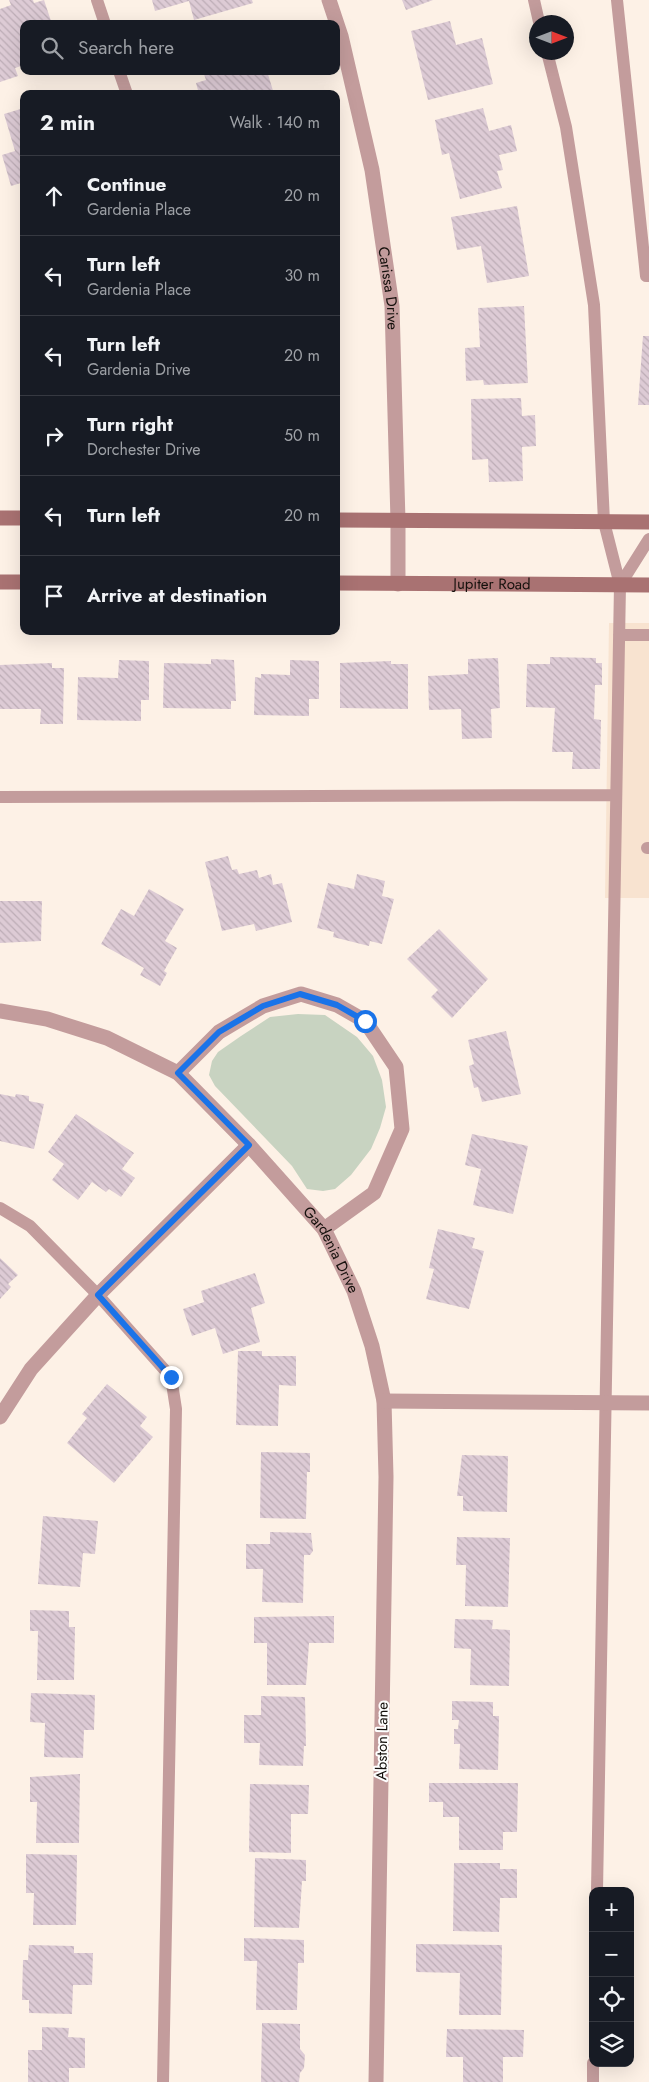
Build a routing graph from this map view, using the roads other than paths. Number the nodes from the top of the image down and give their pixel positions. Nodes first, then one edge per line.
1 (97, 0) edge
2 (330, 0) edge
3 (534, 0) edge
4 (617, 0) edge
5 (538, 15) edge
6 (103, 20) edge
7 (337, 20) edge
8 (340, 30) edge
9 (549, 60) edge
10 (121, 75) edge
11 (125, 90) edge
12 (649, 276) edge
13 (0, 518) edge
14 (20, 518) edge
15 (340, 520) edge
16 (398, 521) junction
17 (604, 522) junction
18 (649, 522) edge
19 (649, 539) edge
20 (0, 582) edge
21 (20, 582) edge
22 (340, 583) edge
23 (398, 584) junction
24 (620, 585) junction
25 (649, 585) edge
26 (619, 635) junction
27 (649, 635) edge
28 (616, 795) junction
29 (0, 797) edge
30 (0, 1011) edge
31 (178, 1073) junction
32 (249, 1145) junction
33 (0, 1208) edge
34 (324, 1229) junction
35 (98, 1295) junction
36 (384, 1401) junction
37 (606, 1402) junction
38 (649, 1403) edge
39 (0, 1417) edge
40 (597, 1887) edge
41 (594, 2067) edge
42 (164, 2082) edge
43 (376, 2082) edge
44 (593, 2082) edge

1 - 6 lane
2 - 7 street, Carissa Drive
3 - 5 lane
4 - 12 lane
8 - 16 street, Carissa Drive
9 - 17 lane
10 - 11 lane
13 - 14 main road
15 - 16 main road
16 - 17 main road
16 - 23 street, Carissa Drive
17 - 18 main road
17 - 24 lane
19 - 24 lane
20 - 21 main road
22 - 23 main road, Jupiter Road
23 - 24 main road, Jupiter Road
24 - 25 main road, Jupiter Road
24 - 26 lane
26 - 27 lane
26 - 28 lane
28 - 29 lane
28 - 37 lane
30 - 31 street, Gardenia Drive
31 - 32 street, Gardenia Drive
31 - 34 street
32 - 34 street, Gardenia Drive
32 - 35 street
33 - 35 lane
34 - 36 street, Gardenia Drive
35 - 39 street
35 - 42 lane
36 - 37 street
36 - 43 street, Abston Lane
37 - 38 street
37 - 40 lane
41 - 44 lane

